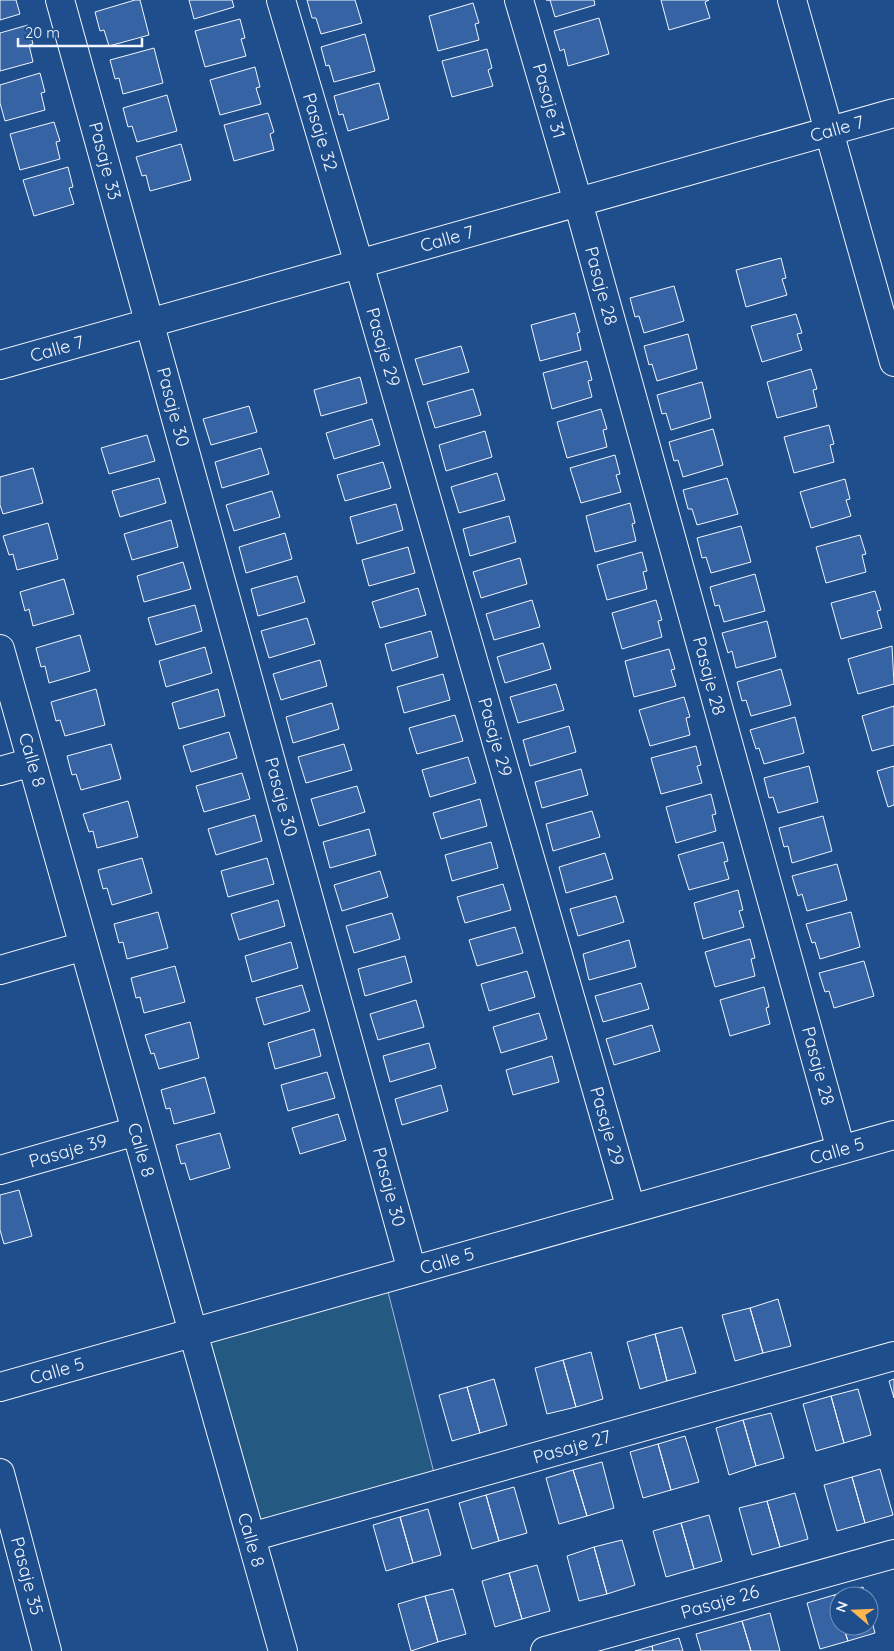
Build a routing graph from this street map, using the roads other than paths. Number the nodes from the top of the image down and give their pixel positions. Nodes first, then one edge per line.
1 (60, 0) edge
2 (281, 0) edge
3 (519, 0) edge
4 (792, 0) edge
5 (894, 113) edge
6 (829, 131) junction
7 (578, 202) junction
8 (359, 264) junction
9 (888, 320) edge
10 (150, 323) junction
11 (894, 362) edge
12 (0, 365) edge
13 (0, 649) edge
14 (32, 762) junction
15 (0, 771) edge
16 (84, 946) junction
17 (0, 970) edge
18 (136, 1131) junction
19 (894, 1135) edge
20 (841, 1150) junction
21 (0, 1170) edge
22 (630, 1209) junction
23 (412, 1271) junction
24 (193, 1333) junction
25 (894, 1356) edge
26 (0, 1387) edge
27 (0, 1472) edge
28 (251, 1538) junction
29 (894, 1554) edge
30 (47, 1651) edge
31 (283, 1651) edge
32 (545, 1651) edge

1 - 10 street, Pasaje 33
2 - 8 street, Pasaje 32
3 - 7 street, Pasaje 31
4 - 6 street
5 - 6 street, Calle 7
6 - 7 street, Calle 7
6 - 9 street
7 - 8 street, Calle 7
7 - 20 street, Pasaje 28
8 - 10 street, Calle 7
8 - 22 street, Pasaje 29
9 - 11 street
10 - 12 street, Calle 7
10 - 23 street, Pasaje 30
13 - 14 street, Calle 8
14 - 15 street
14 - 16 street, Calle 8
16 - 17 street
16 - 18 street, Calle 8
18 - 21 street, Pasaje 39
18 - 24 street, Calle 8
19 - 20 street, Calle 5
20 - 22 street, Calle 5
22 - 23 street, Calle 5
23 - 24 street, Calle 5
24 - 26 street, Calle 5
24 - 28 street, Calle 8
25 - 28 street, Pasaje 27
27 - 30 street, Pasaje 35
28 - 31 street, Calle 8
29 - 32 street, Pasaje 26

